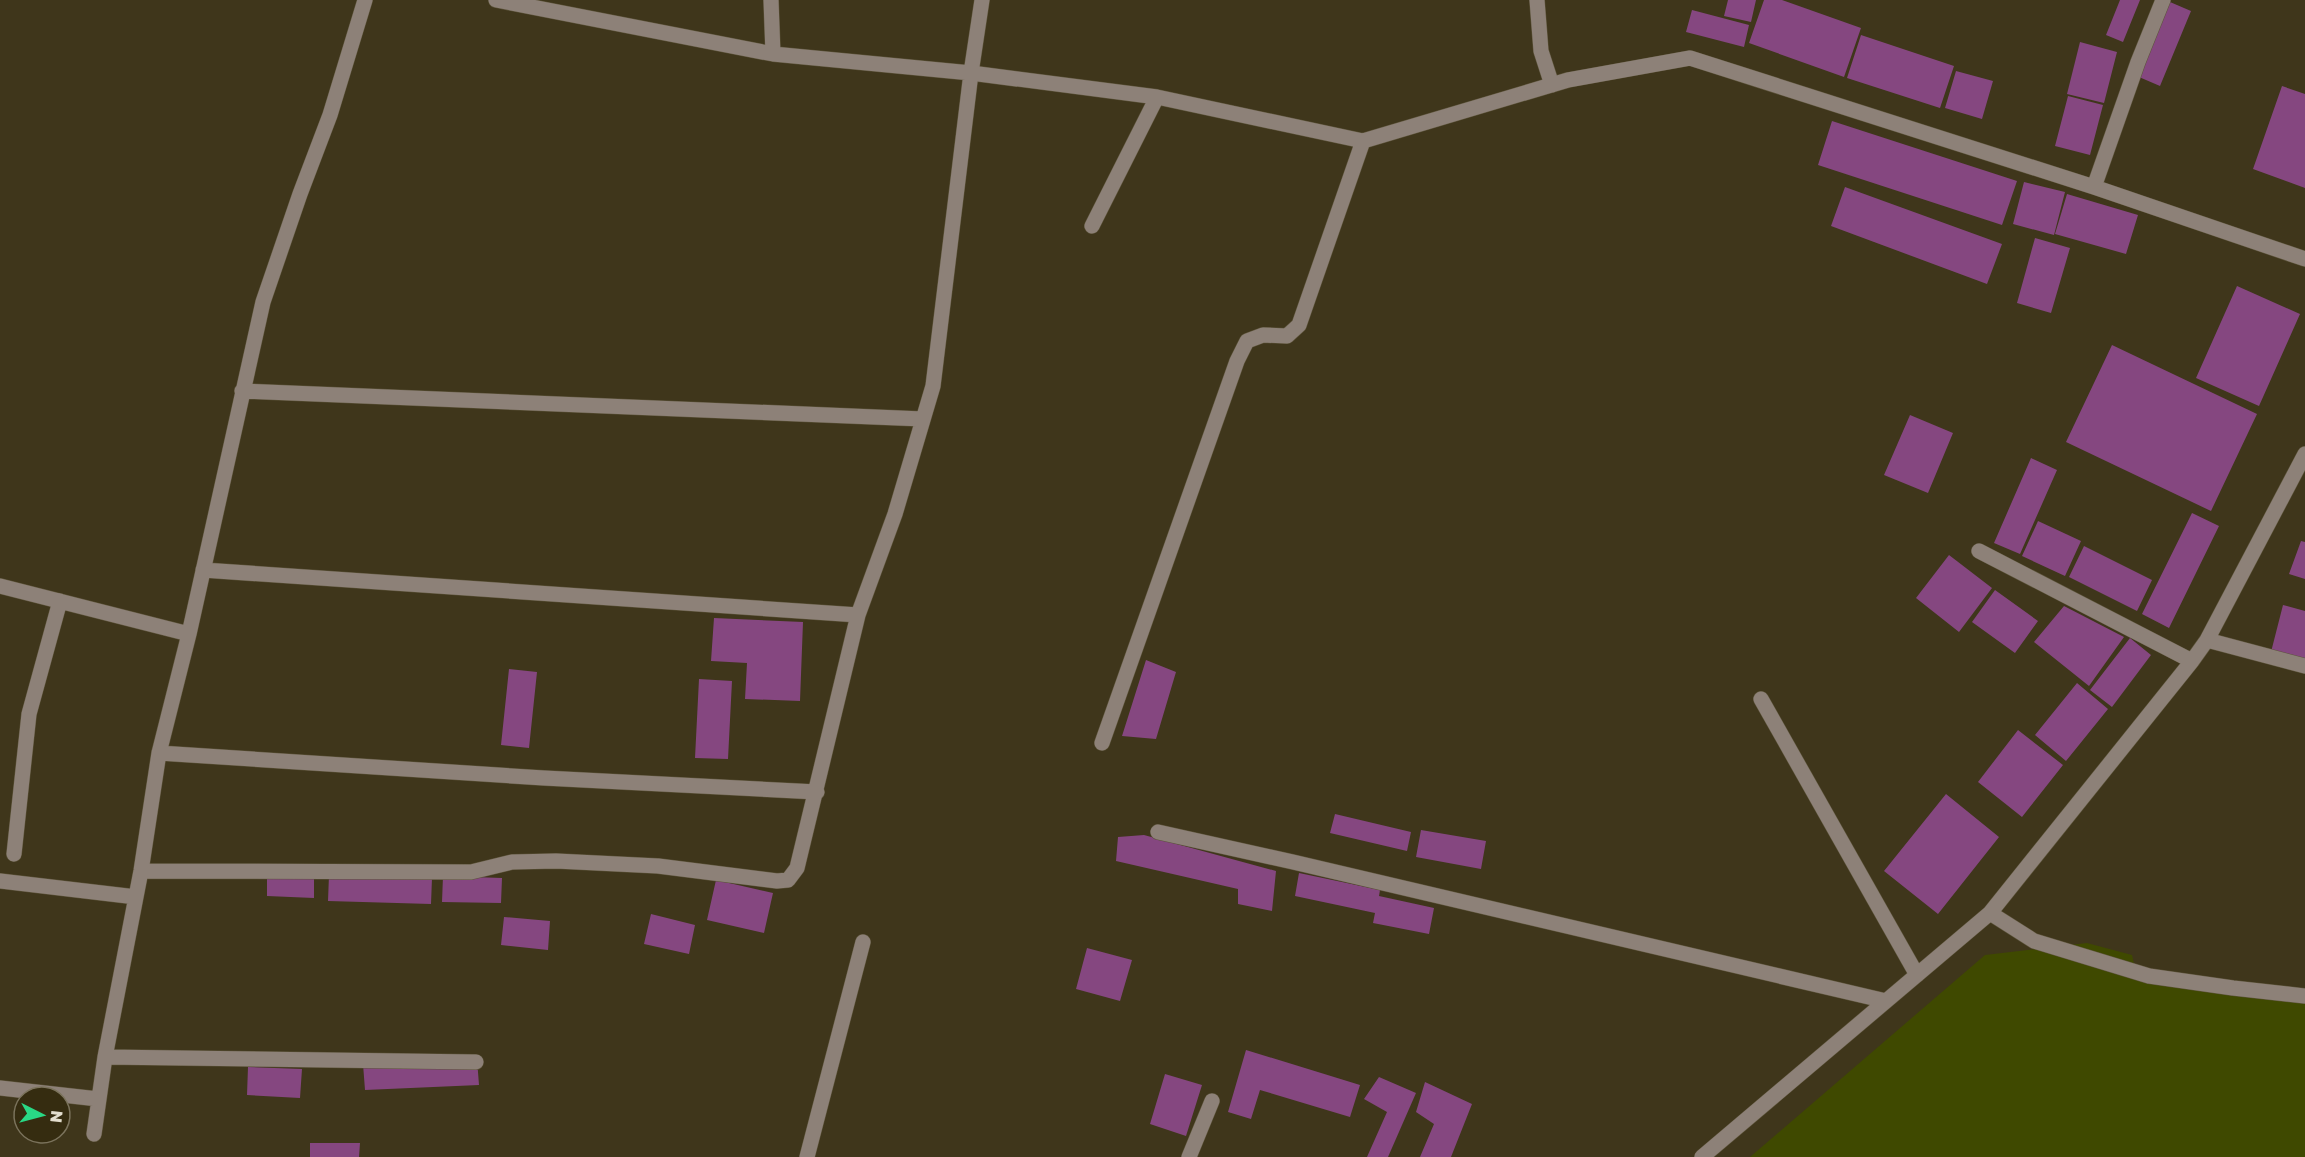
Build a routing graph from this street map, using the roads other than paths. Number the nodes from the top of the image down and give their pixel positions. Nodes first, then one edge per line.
1 (365, 0) edge
2 (496, 0) edge
3 (771, 0) edge
4 (982, 0) edge
5 (1537, 0) edge
6 (2163, 0) edge
7 (773, 54) junction
8 (970, 73) junction
9 (1552, 85) junction
10 (1157, 97) junction
11 (1363, 141) junction
12 (2094, 187) junction
13 (1092, 226) dead end
14 (2305, 259) edge
15 (242, 391) junction
16 (923, 419) junction
17 (2305, 454) edge
18 (1979, 551) dead end
19 (203, 570) junction
20 (0, 586) edge
21 (60, 601) junction
22 (858, 615) junction
23 (189, 634) junction
24 (2207, 640) junction
25 (2192, 661) junction
26 (2305, 666) edge
27 (1761, 699) dead end
28 (1102, 743) dead end
29 (159, 753) junction
30 (817, 792) junction
31 (1158, 832) dead end
32 (14, 854) dead end
33 (141, 870) junction
34 (0, 881) edge
35 (136, 897) junction
36 (1990, 913) junction
37 (863, 942) dead end
38 (1917, 975) junction
39 (2305, 996) edge
40 (1886, 1001) junction
41 (105, 1057) junction
42 (476, 1062) dead end
43 (0, 1088) edge
44 (98, 1100) junction
45 (1212, 1101) dead end
46 (94, 1134) dead end
47 (807, 1157) edge
48 (1189, 1157) edge
49 (1702, 1157) edge

1 - 15 street
2 - 7 street
3 - 7 street
4 - 8 street
5 - 9 street
6 - 12 street
7 - 8 street
8 - 10 street
8 - 16 street
9 - 11 street
9 - 12 street
10 - 11 street
10 - 13 street
11 - 28 street
12 - 14 street
15 - 16 street
15 - 19 street
16 - 22 street
17 - 24 street
18 - 25 street
19 - 22 street
19 - 23 street
20 - 21 street
21 - 23 street
21 - 32 street
22 - 30 street
23 - 29 street
24 - 25 street
24 - 26 street
25 - 36 street
27 - 38 street
29 - 30 street
29 - 33 street
30 - 33 street
31 - 40 street
33 - 35 street
34 - 35 street
35 - 41 street
36 - 38 street
36 - 39 street
37 - 47 street
38 - 40 street
40 - 49 street
41 - 42 street
41 - 44 street
43 - 44 street
44 - 46 street
45 - 48 street

